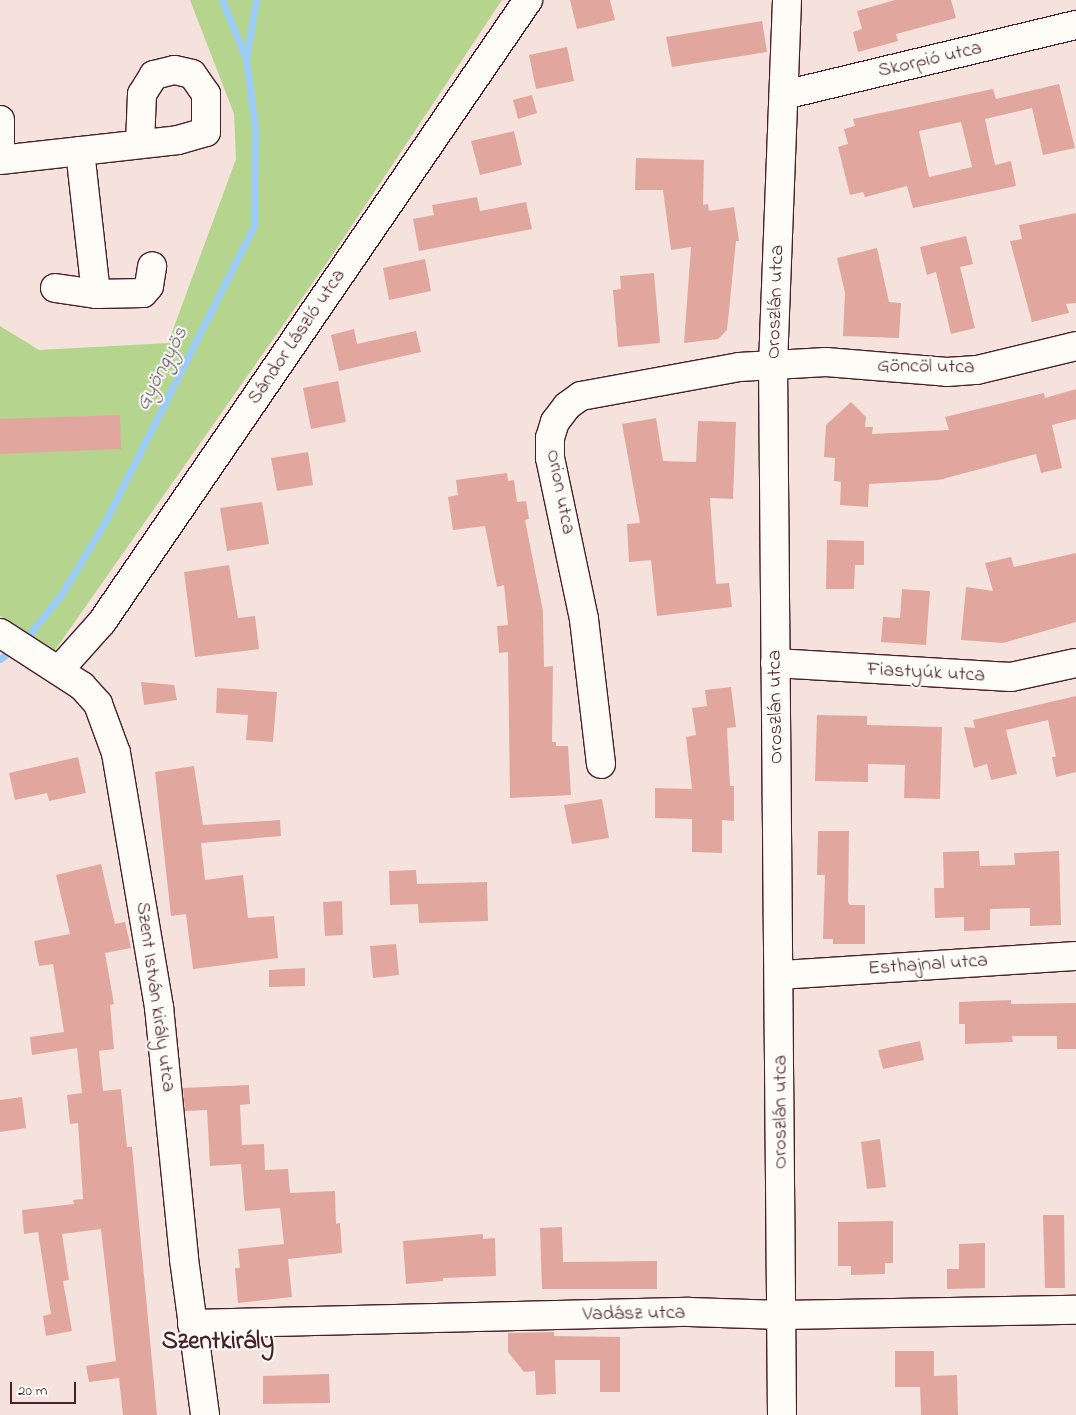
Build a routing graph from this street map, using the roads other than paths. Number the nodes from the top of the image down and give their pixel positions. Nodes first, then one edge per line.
1 (528, 0) edge
2 (787, 0) edge
3 (1076, 25) edge
4 (784, 95) junction
5 (0, 120) edge
6 (140, 144) dead end
7 (0, 150) edge
8 (80, 151) junction
9 (0, 160) edge
10 (152, 266) dead end
11 (55, 288) dead end
12 (96, 294) junction
13 (1076, 346) edge
14 (774, 365) junction
15 (13, 640) edge
16 (775, 663) junction
17 (1076, 663) edge
18 (60, 669) junction
19 (602, 764) dead end
20 (1076, 956) edge
21 (781, 975) junction
22 (1076, 1310) edge
23 (782, 1315) junction
24 (192, 1324) junction
25 (205, 1415) edge
26 (782, 1415) edge

1 - 18 street, Sándor László utca
2 - 4 street, Oroszlán utca
3 - 4 street, Skorpió utca
4 - 14 street, Oroszlán utca
5 - 7 street
6 - 8 street
8 - 9 street
8 - 12 street
10 - 12 street
11 - 12 street
13 - 14 street, Göncöl utca
14 - 16 street, Oroszlán utca
14 - 19 street, Orion utca
15 - 18 street, Szent István király utca
16 - 17 street, Fiastyúk utca
16 - 21 street, Oroszlán utca
18 - 24 street, Szent István király utca
20 - 21 street, Esthajnal utca
21 - 23 street, Oroszlán utca
22 - 23 street, Vadász utca
23 - 24 street, Vadász utca
23 - 26 street, Oroszlán utca
24 - 25 street, Szent István király utca

